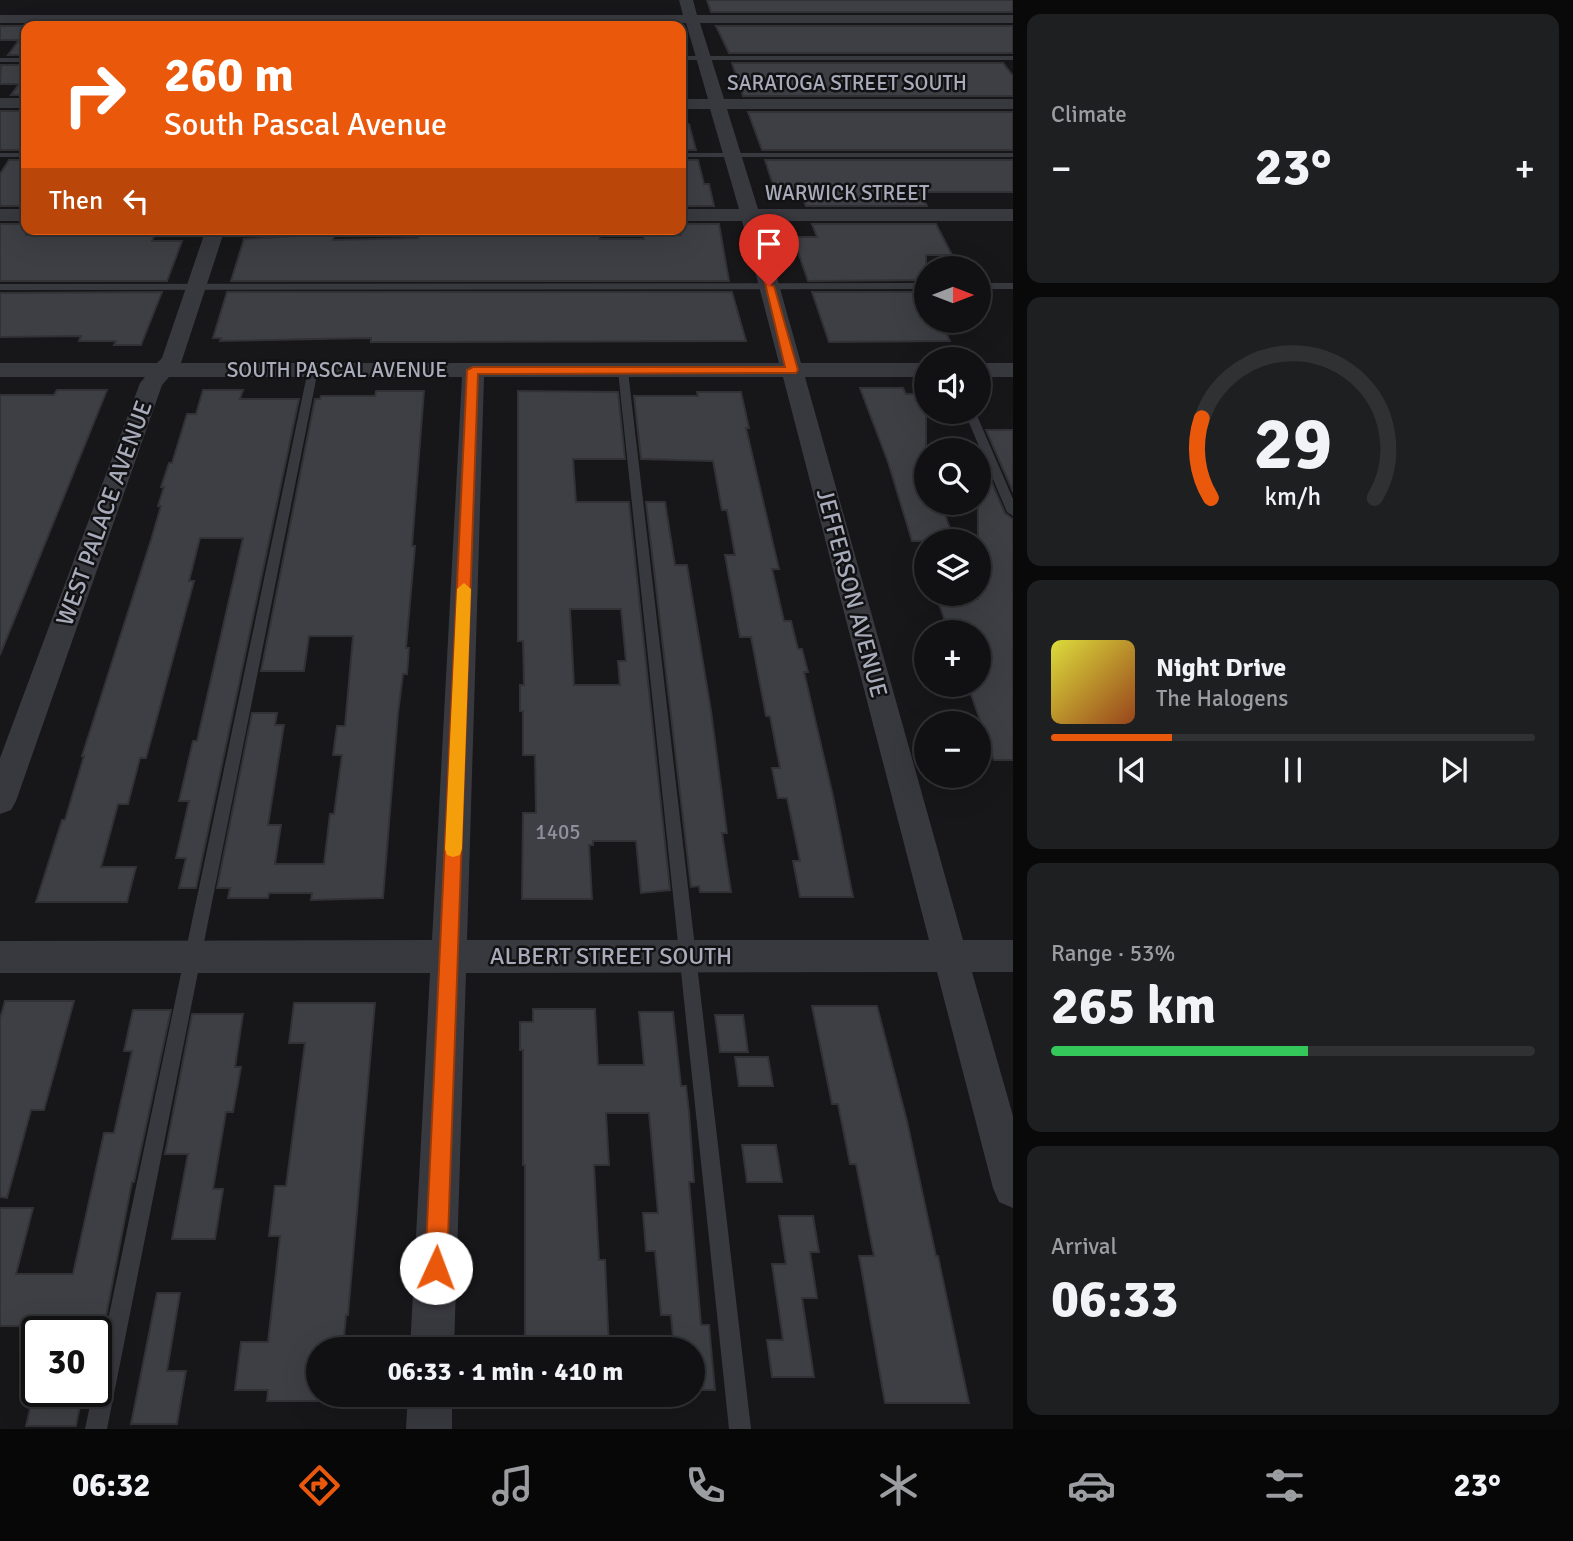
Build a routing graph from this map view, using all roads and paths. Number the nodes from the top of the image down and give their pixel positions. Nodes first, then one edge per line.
1 (689, 9) edge
2 (287, 17) edge
3 (0, 19) edge
4 (1013, 19) edge
5 (692, 58) edge
6 (1013, 58) edge
7 (0, 60) edge
8 (21, 60) edge
9 (0, 103) edge
10 (21, 103) edge
11 (686, 104) edge
12 (716, 104) junction
13 (1013, 104) edge
14 (0, 155) edge
15 (21, 155) edge
16 (686, 155) edge
17 (732, 155) junction
18 (1013, 155) edge
19 (0, 215) edge
20 (21, 215) edge
21 (686, 215) edge
22 (750, 215) junction
23 (1013, 215) edge
24 (214, 235) edge
25 (769, 286) junction
26 (914, 286) edge
27 (991, 286) edge
28 (1013, 286) edge
29 (0, 287) edge
30 (197, 287) junction
31 (0, 370) edge
32 (164, 370) junction
33 (313, 370) junction
34 (473, 370) junction
35 (792, 370) junction
36 (914, 370) edge
37 (991, 370) edge
38 (1013, 370) edge
39 (623, 371) junction
40 (975, 424) edge
41 (1013, 512) edge
42 (0, 801) edge
43 (449, 956) junction
44 (686, 956) junction
45 (949, 956) junction
46 (1013, 956) edge
47 (0, 957) edge
48 (192, 957) junction
49 (1013, 1188) edge
50 (433, 1337) edge
51 (430, 1407) edge
52 (96, 1429) edge
53 (429, 1429) edge
54 (740, 1429) edge

1 - 2 street
1 - 4 street
1 - 5 street, JEFFERSON AVENUE
2 - 3 street
5 - 6 lane
5 - 12 street, JEFFERSON AVENUE
7 - 8 lane
9 - 10 street
11 - 12 street, SARATOGA STREET SOUTH
12 - 13 street, SARATOGA STREET SOUTH
12 - 17 street, JEFFERSON AVENUE
14 - 15 lane
16 - 17 lane
17 - 18 lane
17 - 22 street, JEFFERSON AVENUE
19 - 20 street
21 - 22 street, WARWICK STREET
22 - 23 street, WARWICK STREET
22 - 25 street, JEFFERSON AVENUE
24 - 30 street, WEST PALACE AVENUE
25 - 26 lane
25 - 30 lane
25 - 35 street, JEFFERSON AVENUE
27 - 28 lane
29 - 30 lane
30 - 32 street, WEST PALACE AVENUE
31 - 32 street, SOUTH PASCAL AVENUE
32 - 33 street, SOUTH PASCAL AVENUE
32 - 42 street, WEST PALACE AVENUE
33 - 34 street, SOUTH PASCAL AVENUE
33 - 48 lane
34 - 39 street, SOUTH PASCAL AVENUE
34 - 43 street
35 - 36 street, SOUTH PASCAL AVENUE
35 - 39 street, SOUTH PASCAL AVENUE
35 - 45 street, JEFFERSON AVENUE
37 - 38 street
39 - 44 lane
40 - 41 lane
43 - 44 street, ALBERT STREET SOUTH
43 - 48 street, ALBERT STREET SOUTH
43 - 50 street
44 - 45 street, ALBERT STREET SOUTH
44 - 54 lane
45 - 46 street, ALBERT STREET SOUTH
45 - 49 street, JEFFERSON AVENUE
47 - 48 street, ALBERT STREET SOUTH
48 - 52 lane
51 - 53 street

